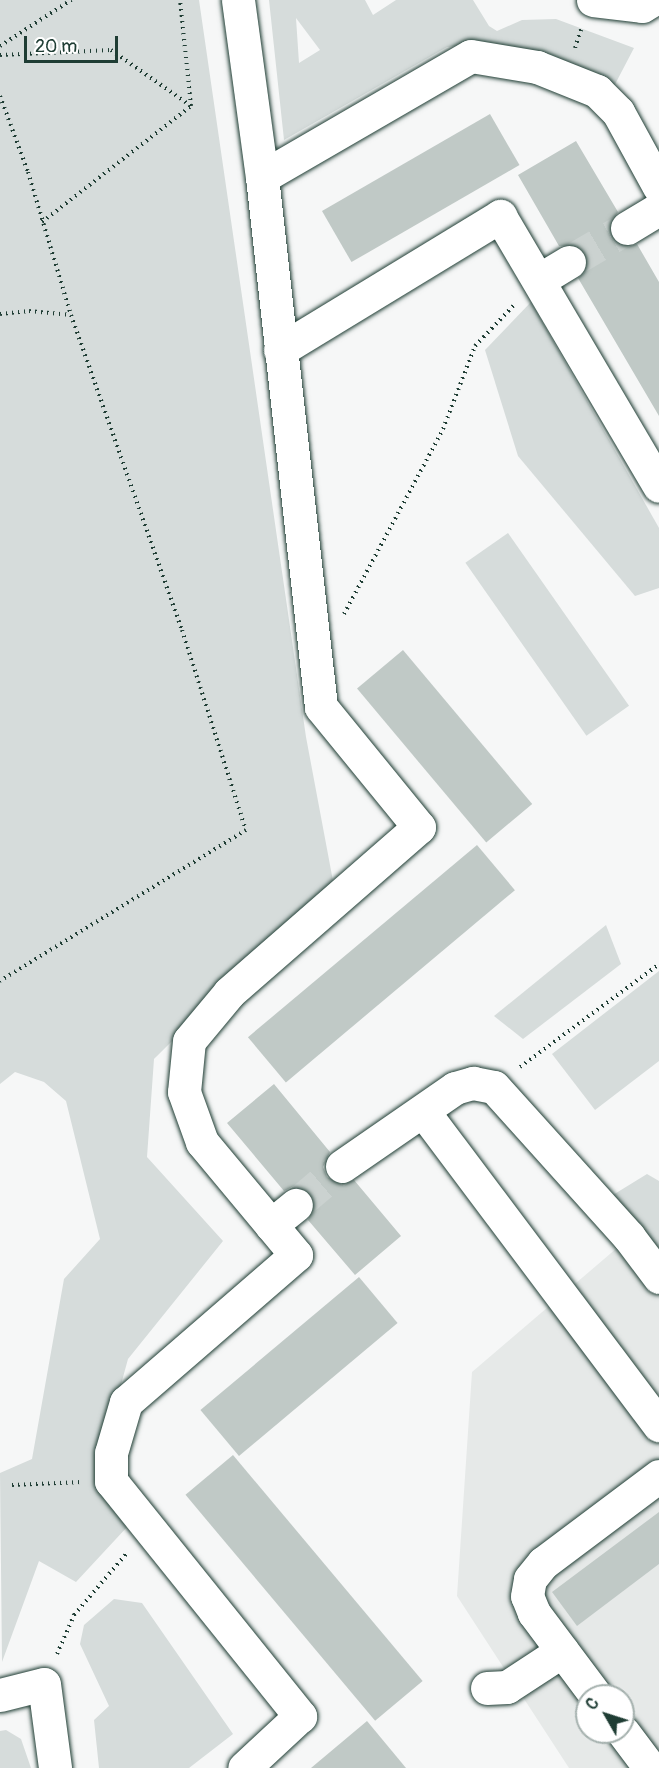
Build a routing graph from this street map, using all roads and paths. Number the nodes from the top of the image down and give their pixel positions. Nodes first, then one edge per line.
1 (71, 0) edge
2 (180, 0) edge
3 (238, 0) edge
4 (652, 0) edge
5 (588, 11) edge
6 (0, 46) edge
7 (0, 55) edge
8 (566, 77) junction
9 (0, 96) edge
10 (191, 106) junction
11 (262, 177) junction
12 (659, 187) edge
13 (659, 209) edge
14 (42, 222) junction
15 (627, 228) tunnel mouth
16 (569, 262) tunnel mouth
17 (539, 279) junction
18 (0, 314) edge
19 (71, 315) junction
20 (280, 350) junction
21 (659, 486) edge
22 (342, 617) dead end
23 (659, 964) edge
24 (0, 981) edge
25 (494, 1087) junction
26 (423, 1111) junction
27 (342, 1166) tunnel mouth
28 (659, 1277) edge
29 (659, 1425) edge
30 (659, 1476) edge
31 (111, 1480) junction
32 (12, 1485) dead end
33 (149, 1527) junction
34 (562, 1651) junction
35 (44, 1684) junction
36 (587, 1684) edge
37 (487, 1688) dead end
38 (0, 1695) edge
39 (632, 1744) edge
40 (55, 1768) edge
41 (245, 1768) edge
42 (650, 1768) edge

1 - 6 path
2 - 10 path
3 - 11 lane
4 - 5 lane
5 - 8 path
7 - 10 path
8 - 11 lane
8 - 12 lane
9 - 14 path
10 - 14 path
11 - 20 lane
13 - 15 lane
14 - 19 path
16 - 17 lane
17 - 20 lane
17 - 21 lane
17 - 22 path
18 - 19 path
19 - 24 path
20 - 31 lane
23 - 25 path
25 - 26 lane
25 - 28 lane
26 - 27 lane
26 - 29 lane
30 - 34 lane
31 - 32 path
31 - 33 lane
33 - 35 path
33 - 41 lane
34 - 36 lane
34 - 37 lane
35 - 38 lane
35 - 40 lane
39 - 42 lane

